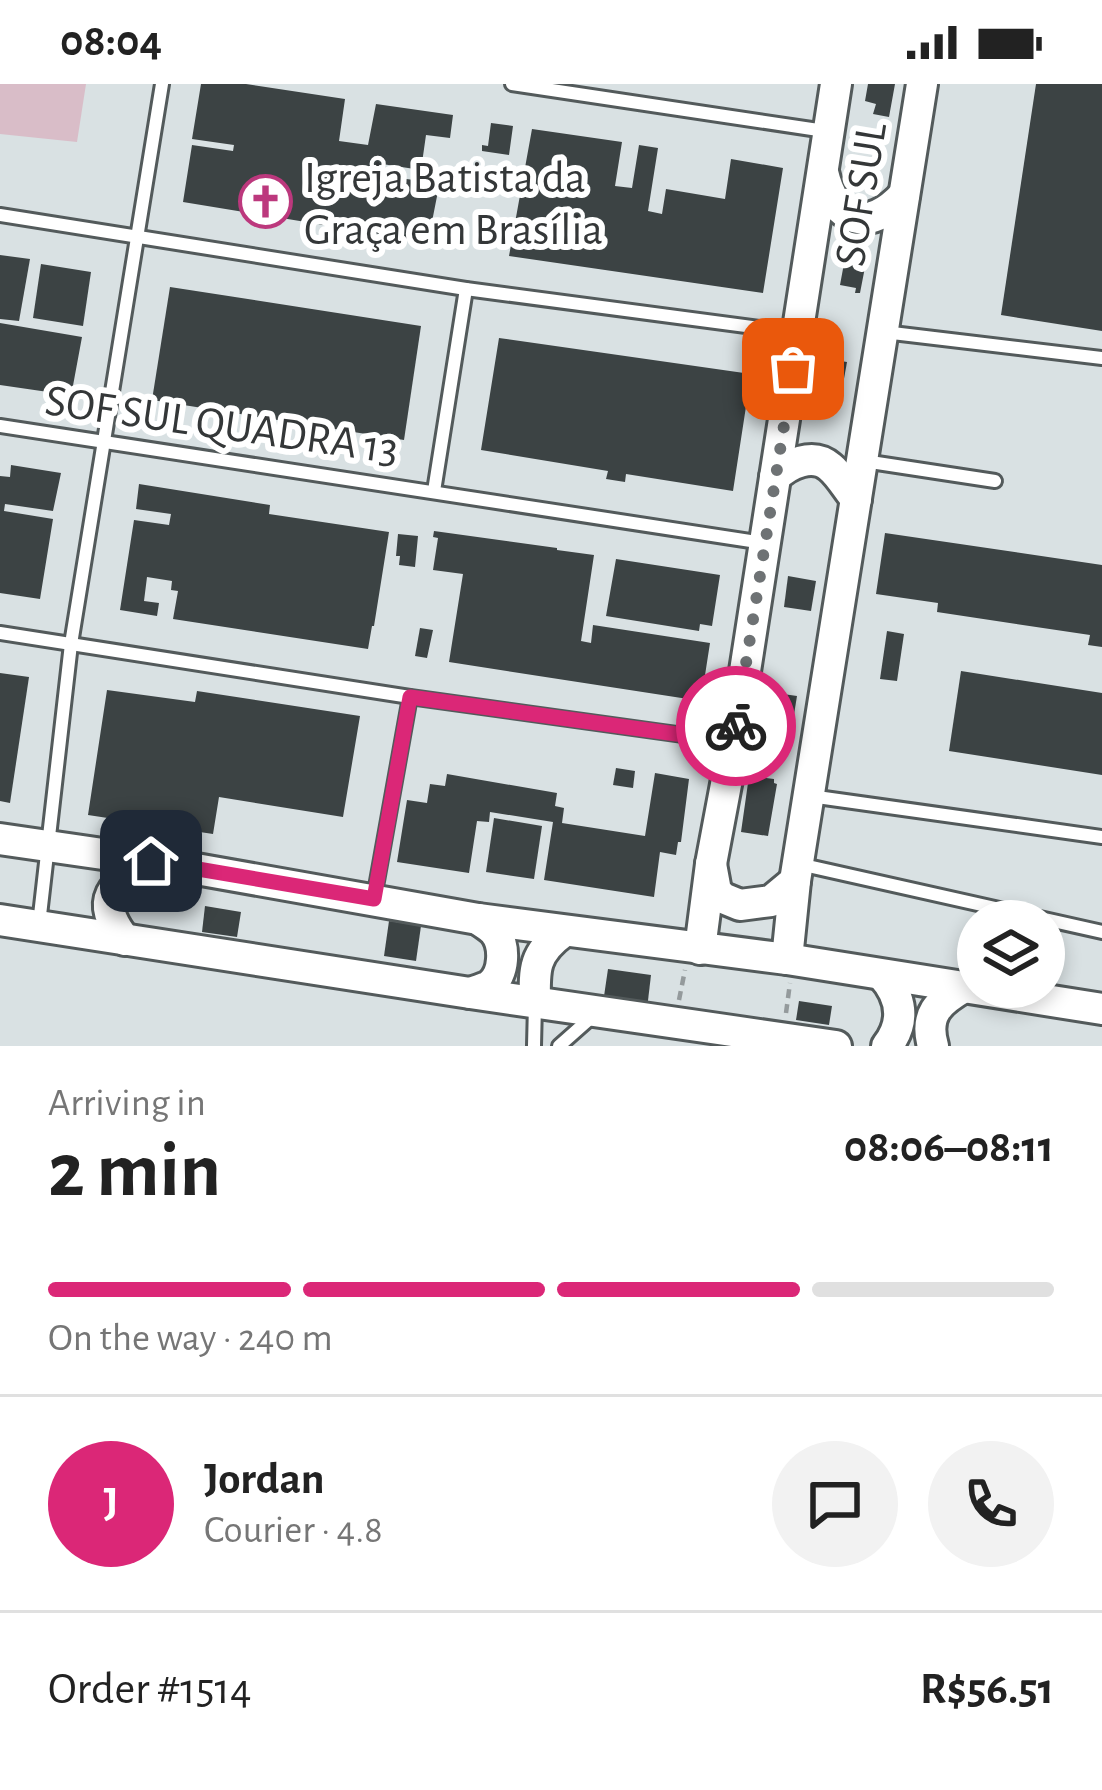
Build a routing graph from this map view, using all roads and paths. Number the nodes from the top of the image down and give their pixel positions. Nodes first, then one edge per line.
1 (162, 84) edge
2 (512, 84) edge
3 (836, 84) edge
4 (922, 84) edge
5 (829, 132) junction
6 (823, 172) junction
7 (904, 195) junction
8 (0, 215) edge
9 (137, 239) junction
10 (466, 290) junction
11 (883, 332) junction
12 (799, 333) junction
13 (1102, 358) edge
14 (0, 426) edge
15 (105, 443) junction
16 (862, 460) junction
17 (775, 477) junction
18 (995, 481) dead end
19 (434, 490) junction
20 (856, 499) junction
21 (764, 543) junction
22 (0, 633) edge
23 (71, 644) junction
24 (410, 697) junction
25 (734, 742) junction
26 (808, 796) junction
27 (1102, 837) edge
28 (0, 839) edge
29 (47, 848) junction
30 (151, 861) junction
31 (711, 864) junction
32 (796, 872) junction
33 (374, 899) junction
34 (478, 919) junction
35 (0, 920) edge
36 (39, 924) junction
37 (563, 932) junction
38 (1102, 932) edge
39 (125, 940) junction
40 (694, 949) junction
41 (791, 960) junction
42 (882, 975) junction
43 (957, 986) edge
44 (957, 992) edge
45 (470, 993) junction
46 (535, 1002) junction
47 (1065, 1004) edge
48 (1102, 1010) edge
49 (598, 1012) junction
50 (686, 1032) edge
51 (780, 1041) edge
52 (534, 1046) edge
53 (559, 1046) edge
54 (836, 1046) edge
55 (887, 1046) edge
56 (933, 1046) edge

1 - 9 lane
2 - 5 lane
3 - 5 street, SOF SUL
4 - 7 street, SOF SUL
5 - 6 street, SOF SUL
6 - 7 street
6 - 12 street, SOF SUL
7 - 11 street, SOF SUL
8 - 9 lane
9 - 10 lane
9 - 15 lane
10 - 12 lane
10 - 19 lane, SOF SUL QUADRA 13
11 - 13 lane
11 - 16 street, SOF SUL
12 - 17 street, SOF SUL
14 - 15 lane, SOF SUL QUADRA 13
15 - 19 lane, SOF SUL QUADRA 13
15 - 23 lane
16 - 18 lane
16 - 20 street, SOF SUL
17 - 20 street
17 - 21 street, SOF SUL
19 - 21 lane, SOF SUL QUADRA 13
20 - 26 street, SOF SUL
21 - 25 street, SOF SUL
22 - 23 lane
23 - 24 lane
23 - 29 lane
24 - 25 lane
24 - 33 lane
25 - 31 street, SOF SUL
26 - 27 lane
26 - 32 street, SOF SUL
28 - 29 street
29 - 30 street
29 - 36 lane
30 - 33 street
30 - 39 street
31 - 32 street
31 - 40 street, SOF SUL
32 - 38 lane
32 - 41 street, SOF SUL
33 - 34 street
34 - 37 street
34 - 45 street
35 - 36 street
36 - 39 street
37 - 40 street
37 - 46 street
39 - 45 street
40 - 41 street
40 - 50 path
41 - 42 street
41 - 51 path
42 - 43 street
42 - 55 street
44 - 56 street
45 - 46 street
46 - 49 street
46 - 52 lane
47 - 48 street
49 - 50 street
49 - 53 lane
50 - 51 street
51 - 54 street

